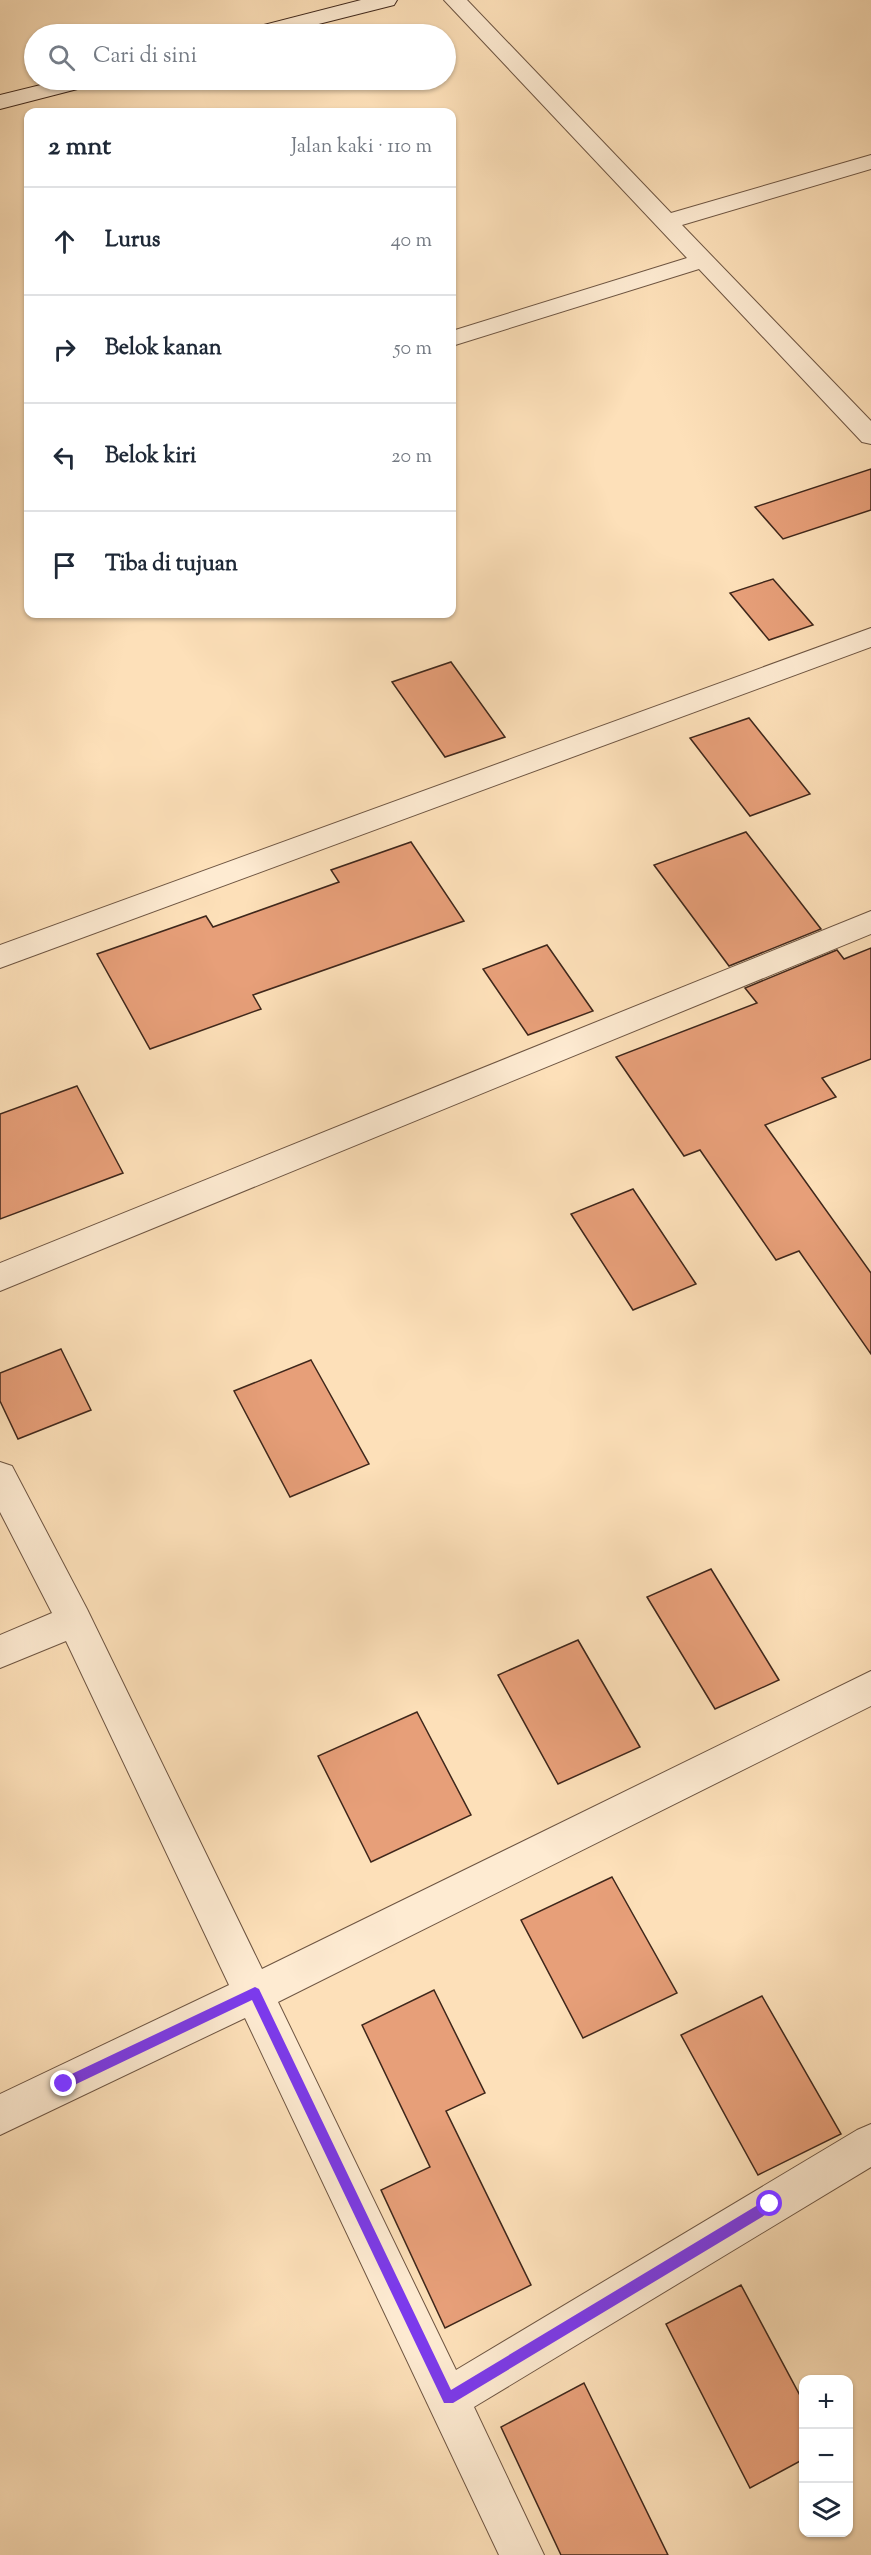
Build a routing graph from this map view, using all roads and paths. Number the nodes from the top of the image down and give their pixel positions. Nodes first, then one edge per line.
1 (386, 0) edge
2 (455, 0) edge
3 (294, 24) edge
4 (46, 90) edge
5 (0, 102) edge
6 (871, 162) edge
7 (666, 222) junction
8 (704, 260) junction
9 (456, 338) edge
10 (871, 436) edge
11 (871, 637) edge
12 (871, 922) edge
13 (0, 957) edge
14 (0, 1277) edge
15 (0, 1476) edge
16 (74, 1620) junction
17 (0, 1652) edge
18 (871, 1688) edge
19 (255, 1993) junction
20 (0, 2115) edge
21 (871, 2144) edge
22 (448, 2398) junction
23 (522, 2555) edge

1 - 3 street
2 - 7 street
4 - 5 street
6 - 7 street
7 - 8 street
8 - 9 street
8 - 10 street
11 - 13 street
12 - 14 street
15 - 16 street
16 - 17 street
16 - 19 street
18 - 19 street
19 - 20 street
19 - 22 street
21 - 22 street
22 - 23 street

